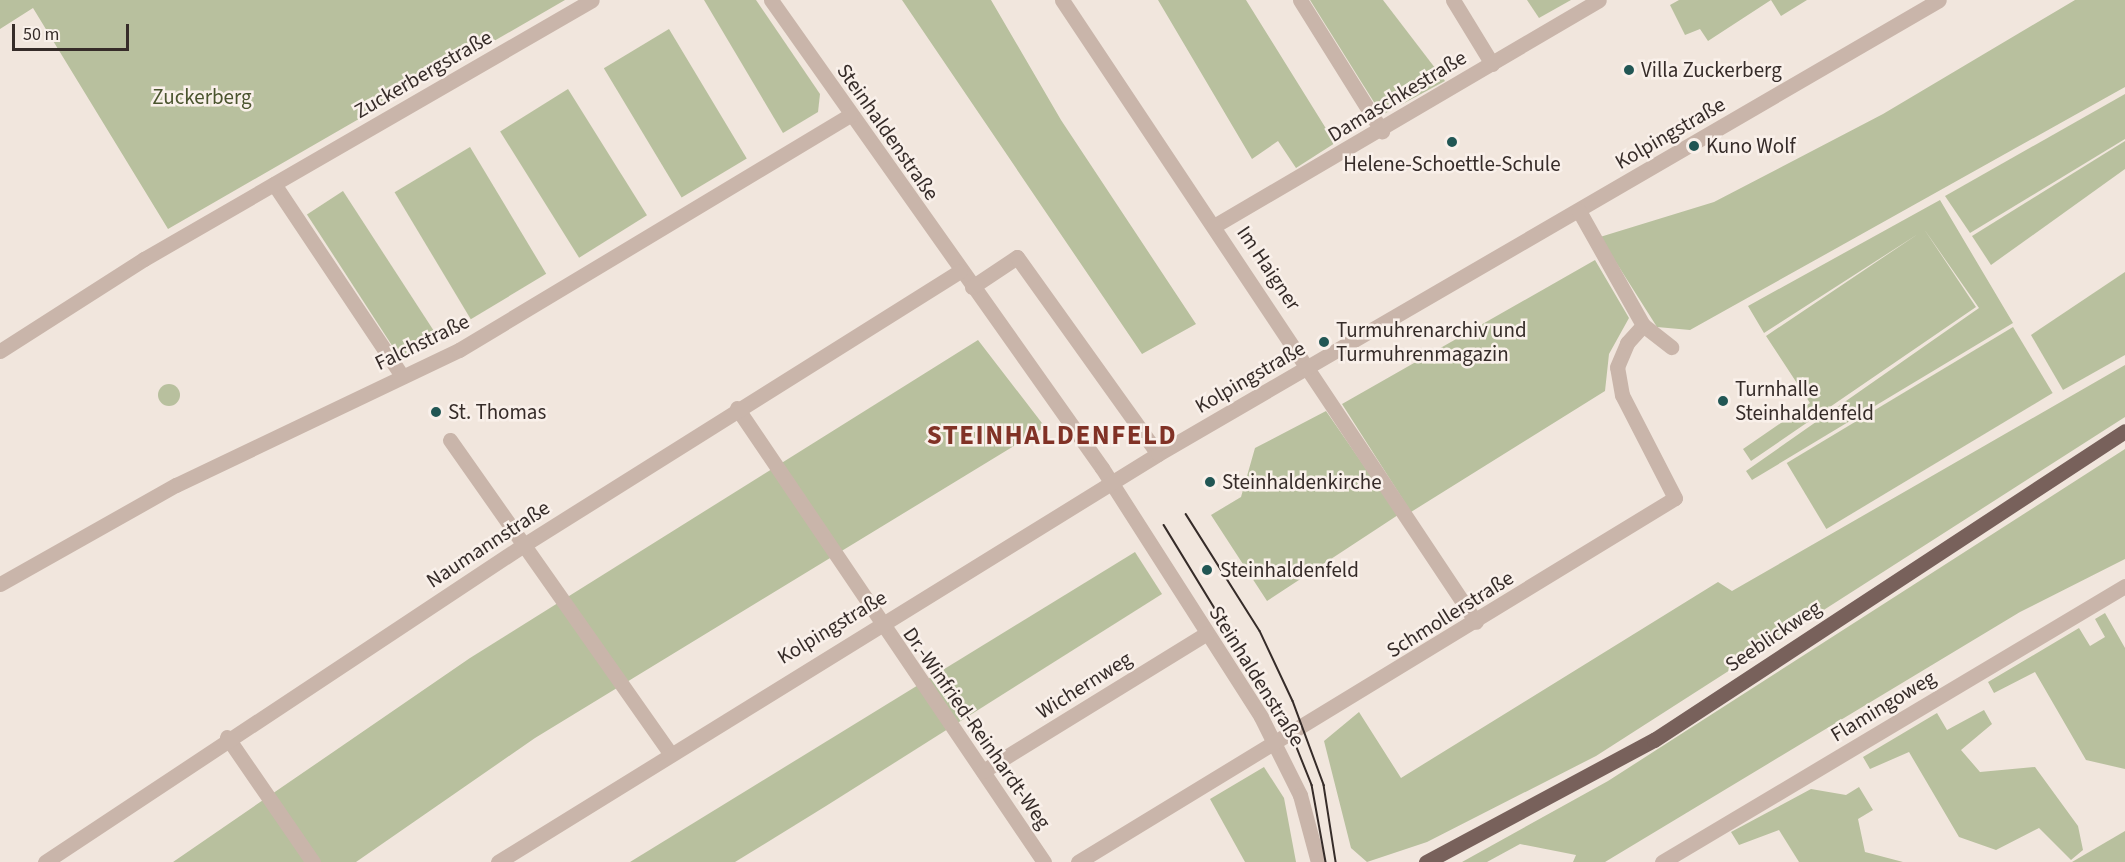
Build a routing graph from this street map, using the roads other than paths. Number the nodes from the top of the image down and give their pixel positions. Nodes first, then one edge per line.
1 (592, 0) edge
2 (771, 0) edge
3 (1062, 0) edge
4 (1300, 0) edge
5 (1454, 0) edge
6 (1599, 0) edge
7 (1940, 0) edge
8 (1492, 64) junction
9 (850, 115) junction
10 (1382, 131) junction
11 (274, 184) junction
12 (1579, 211) junction
13 (1214, 226) junction
14 (960, 271) junction
15 (972, 287) junction
16 (1643, 325) junction
17 (1671, 347) dead end
18 (0, 351) edge
19 (1311, 366) junction
20 (402, 376) junction
21 (737, 408) junction
22 (2125, 431) edge
23 (450, 440) dead end
24 (1158, 454) junction
25 (1112, 483) junction
26 (522, 546) junction
27 (0, 584) edge
28 (2125, 586) edge
29 (1476, 622) junction
30 (879, 623) junction
31 (1206, 634) junction
32 (227, 737) junction
33 (1277, 744) junction
34 (669, 752) junction
35 (983, 771) junction
36 (1430, 861) edge
37 (45, 862) edge
38 (313, 862) edge
39 (498, 862) edge
40 (1044, 862) edge
41 (1078, 862) edge
42 (1318, 862) edge
43 (1662, 862) edge

1 - 11 street, Zuckerbergstraße
2 - 9 street, Steinhaldenstraße
3 - 13 street, Im Haigner
4 - 10 street
5 - 8 street
6 - 8 street, Damaschkestraße
7 - 12 street, Kolpingstraße
8 - 10 street, Damaschkestraße
9 - 14 street, Steinhaldenstraße
9 - 20 street, Falchstraße
10 - 13 street, Damaschkestraße
11 - 18 street, Zuckerbergstraße
11 - 20 street
12 - 16 street
12 - 19 street, Kolpingstraße
13 - 19 street, Im Haigner
14 - 15 street, Steinhaldenstraße
14 - 21 street, Naumannstraße
15 - 24 street
15 - 25 street, Steinhaldenstraße
16 - 17 street
16 - 29 street, Schmollerstraße
19 - 24 street, Kolpingstraße
19 - 29 street, Im Haigner
20 - 27 street, Falchstraße
21 - 26 street, Naumannstraße
21 - 30 street, Dr.-Winfried-Reinhardt-Weg
22 - 36 main road, Seeblickweg
23 - 26 street
24 - 25 street, Kolpingstraße
25 - 30 street, Kolpingstraße
25 - 31 street, Steinhaldenstraße
26 - 32 street, Naumannstraße
26 - 34 street
28 - 43 street, Flamingoweg
29 - 33 street, Schmollerstraße
30 - 34 street, Kolpingstraße
30 - 35 street, Dr.-Winfried-Reinhardt-Weg
31 - 33 street, Steinhaldenstraße
31 - 35 street, Wichernweg
32 - 37 street, Naumannstraße
32 - 38 street
33 - 41 street, Schmollerstraße
33 - 42 street, Steinhaldenstraße
34 - 39 street, Kolpingstraße
35 - 40 street, Dr.-Winfried-Reinhardt-Weg

